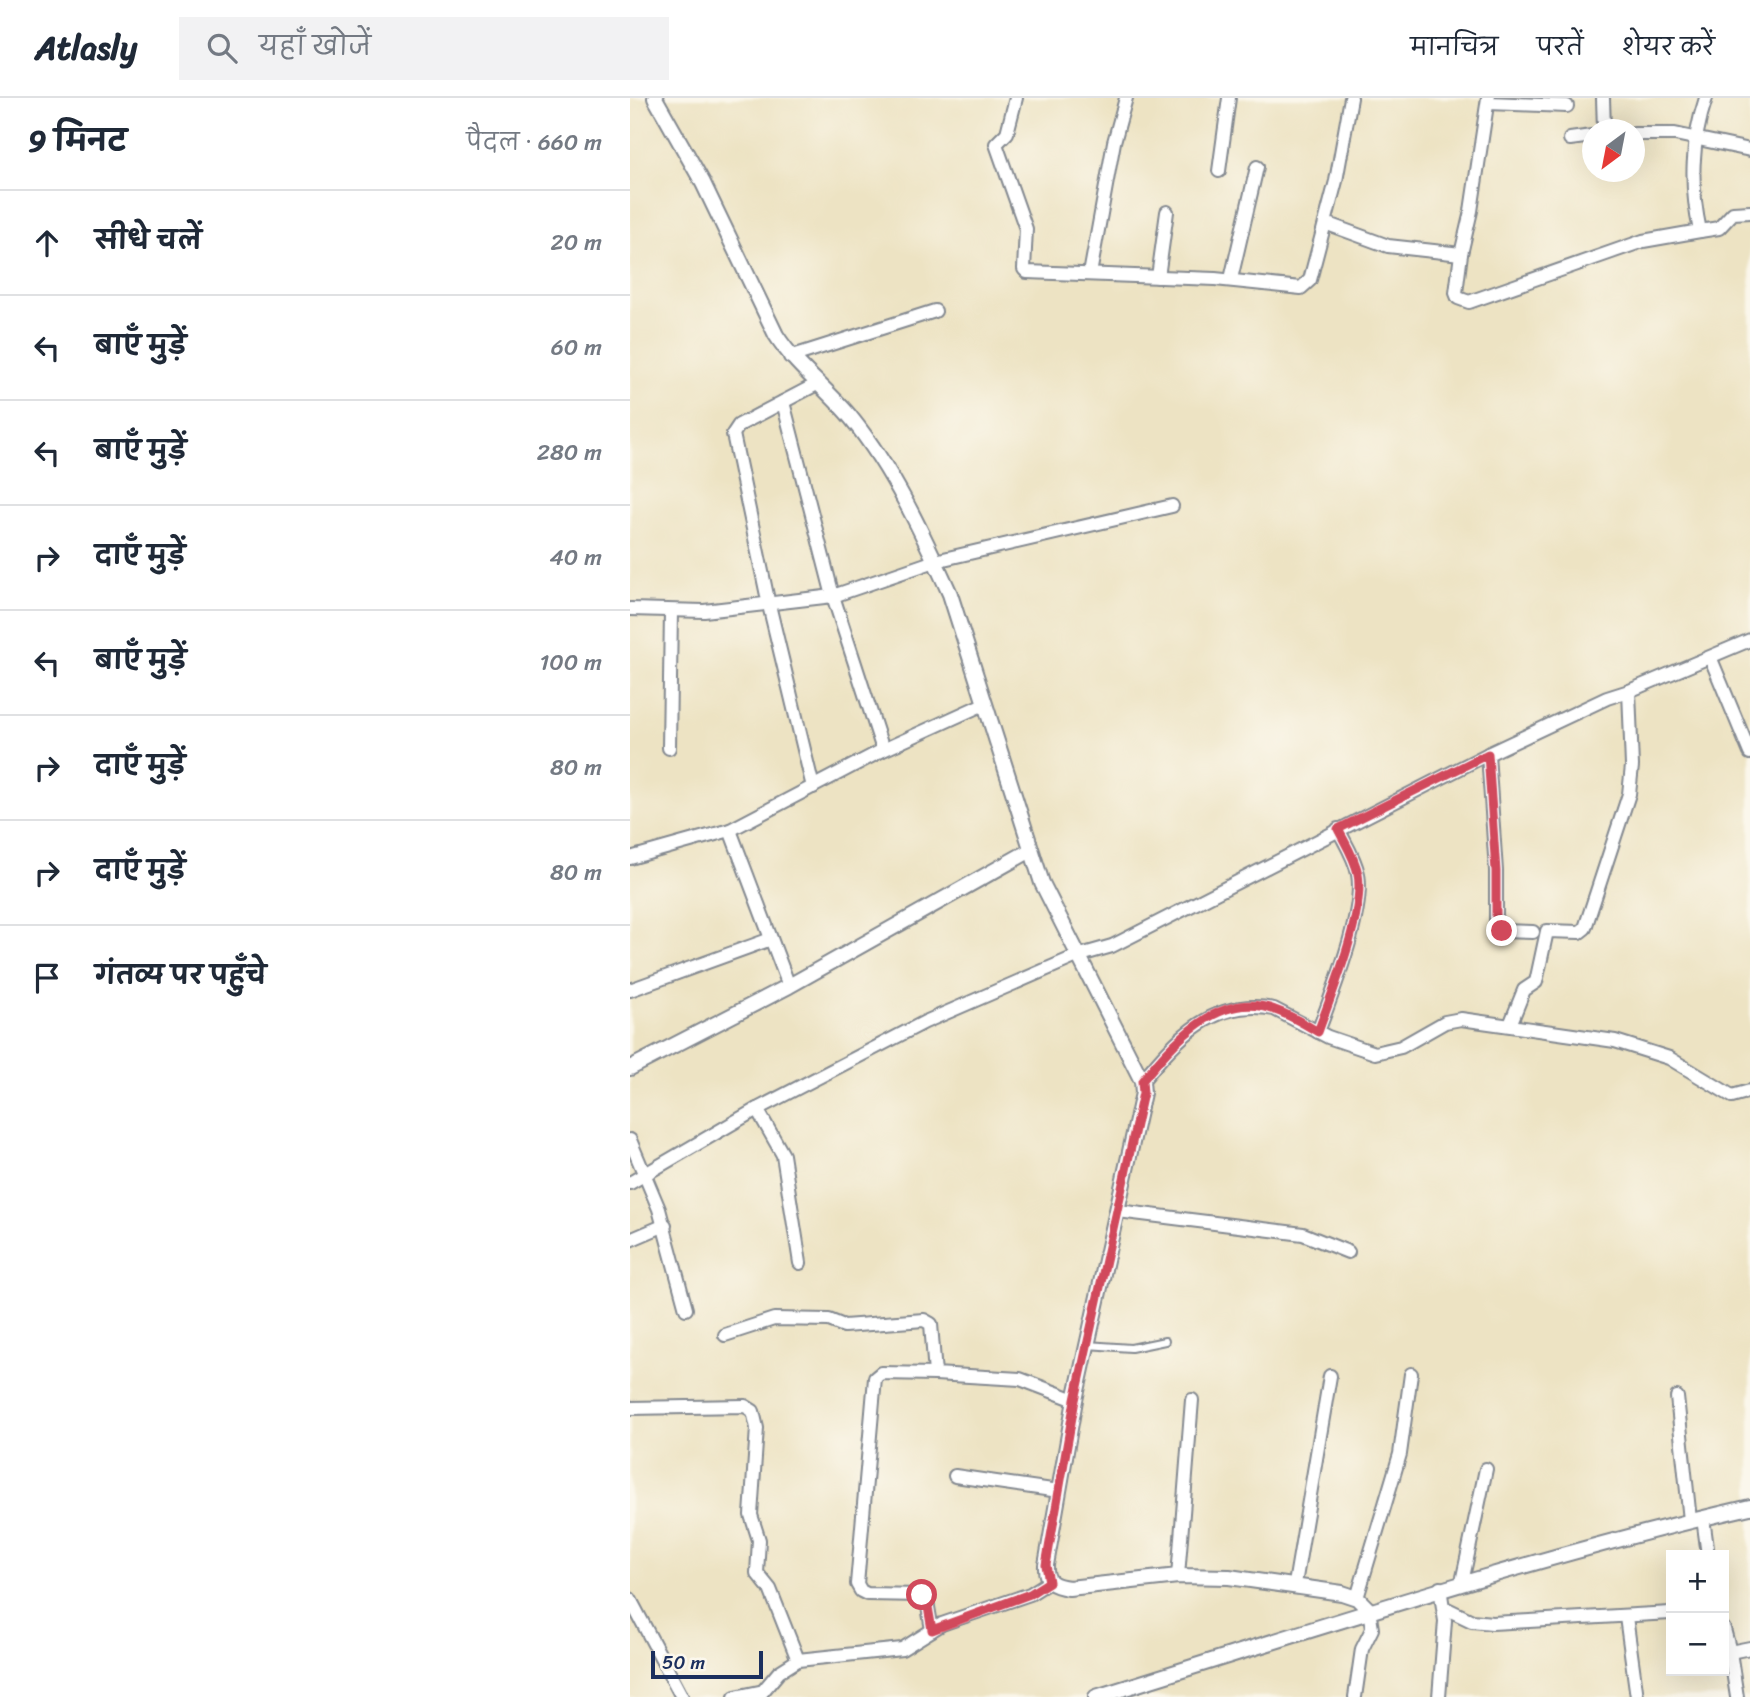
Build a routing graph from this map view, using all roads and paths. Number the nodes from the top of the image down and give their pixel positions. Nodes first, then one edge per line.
1 (655, 98) edge
2 (1016, 98) edge
3 (1126, 98) edge
4 (1229, 98) edge
5 (1350, 98) edge
6 (1603, 98) edge
7 (1706, 98) edge
8 (1488, 101) edge
9 (1567, 106) dead end
10 (1604, 119) edge
11 (1645, 135) edge
12 (1582, 137) edge
13 (1695, 138) junction
14 (1570, 139) dead end
15 (1750, 150) edge
16 (1257, 167) dead end
17 (1219, 171) dead end
18 (1167, 212) dead end
19 (1750, 212) edge
20 (1325, 223) junction
21 (1700, 231) junction
22 (1461, 254) junction
23 (1090, 274) junction
24 (1158, 277) junction
25 (1231, 279) junction
26 (935, 311) dead end
27 (790, 357) junction
28 (817, 384) junction
29 (783, 402) junction
30 (1172, 506) dead end
31 (935, 561) junction
32 (833, 596) junction
33 (769, 605) junction
34 (630, 609) edge
35 (671, 611) junction
36 (1750, 640) edge
37 (1711, 659) junction
38 (1629, 691) junction
39 (984, 704) junction
40 (669, 748) dead end
41 (883, 750) junction
42 (1750, 753) edge
43 (1488, 754) junction
44 (813, 787) junction
45 (1338, 829) junction
46 (730, 830) junction
47 (1031, 850) junction
48 (630, 858) edge
49 (1533, 932) dead end
50 (771, 939) junction
51 (1077, 956) junction
52 (789, 986) junction
53 (630, 990) edge
54 (1510, 1025) junction
55 (1318, 1032) junction
56 (630, 1068) edge
57 (1142, 1081) junction
58 (1750, 1091) edge
59 (757, 1109) junction
60 (630, 1140) edge
61 (644, 1175) junction
62 (630, 1183) edge
63 (1118, 1211) junction
64 (665, 1225) junction
65 (630, 1240) edge
66 (1348, 1251) dead end
67 (800, 1264) dead end
68 (686, 1309) dead end
69 (725, 1335) dead end
70 (1165, 1341) dead end
71 (1087, 1345) junction
72 (935, 1374) junction
73 (1411, 1374) dead end
74 (1329, 1376) dead end
75 (1677, 1397) dead end
76 (1075, 1400) junction
77 (1192, 1400) dead end
78 (630, 1408) edge
79 (1486, 1469) dead end
80 (955, 1476) dead end
81 (1059, 1491) junction
82 (1750, 1507) edge
83 (1697, 1519) junction
84 (1706, 1550) edge
85 (1178, 1576) junction
86 (1049, 1582) junction
87 (1462, 1582) junction
88 (1295, 1584) junction
89 (1440, 1588) junction
90 (1357, 1598) junction
91 (630, 1599) edge
92 (1444, 1608) junction
93 (1369, 1610) junction
94 (1666, 1613) edge
95 (1626, 1617) junction
96 (932, 1630) junction
97 (1729, 1648) edge
98 (1750, 1648) edge
99 (1730, 1652) junction
100 (798, 1660) junction
101 (759, 1695) edge
102 (682, 1697) edge
103 (735, 1697) edge
104 (1096, 1697) edge
105 (1354, 1697) edge
106 (1439, 1697) edge
107 (1637, 1697) edge
108 (1737, 1697) edge

1 - 27 street
2 - 23 street
3 - 23 street
4 - 17 street
5 - 20 street
6 - 10 street
7 - 13 street
8 - 9 street
8 - 22 street
11 - 13 street
12 - 14 street
13 - 15 street
13 - 21 street
16 - 25 street
18 - 24 street
19 - 21 street
20 - 22 street
20 - 25 street
21 - 22 street
23 - 24 street
24 - 25 street
26 - 27 street
27 - 28 street
28 - 29 street
28 - 31 street
29 - 32 street
29 - 33 street
30 - 31 street
31 - 32 street
31 - 39 street
32 - 33 street
32 - 41 street
33 - 35 street
33 - 44 street
34 - 35 street
35 - 40 street
36 - 37 street
37 - 38 street
37 - 42 street
38 - 43 street
38 - 54 street
39 - 41 street
39 - 47 street
41 - 44 street
43 - 45 street
43 - 49 street
44 - 46 street
45 - 51 street
45 - 55 street
46 - 48 street
46 - 50 street
47 - 51 street
47 - 52 street
50 - 52 street
50 - 53 street
51 - 57 street
51 - 59 street
52 - 56 street
54 - 55 street
54 - 58 street
55 - 57 street
57 - 63 street
59 - 61 street
59 - 67 street
60 - 61 street
61 - 62 street
61 - 64 street
63 - 66 street
63 - 71 street
64 - 65 street
64 - 68 street
69 - 72 street
70 - 71 lane
71 - 76 street
72 - 76 street
72 - 96 street
73 - 90 street
74 - 88 street
75 - 83 street
76 - 81 street
77 - 85 street
78 - 100 street
79 - 87 street
80 - 81 street
81 - 86 street
82 - 83 street
83 - 84 street
83 - 87 street
85 - 86 street
85 - 88 street
86 - 96 street
87 - 89 street
88 - 90 street
89 - 92 street
89 - 93 street
90 - 93 street
91 - 102 street
92 - 95 street
92 - 106 street
93 - 104 street
93 - 105 street
94 - 95 street
95 - 107 street
96 - 100 street
97 - 99 street
98 - 99 street
99 - 108 street
100 - 101 street
101 - 103 street

